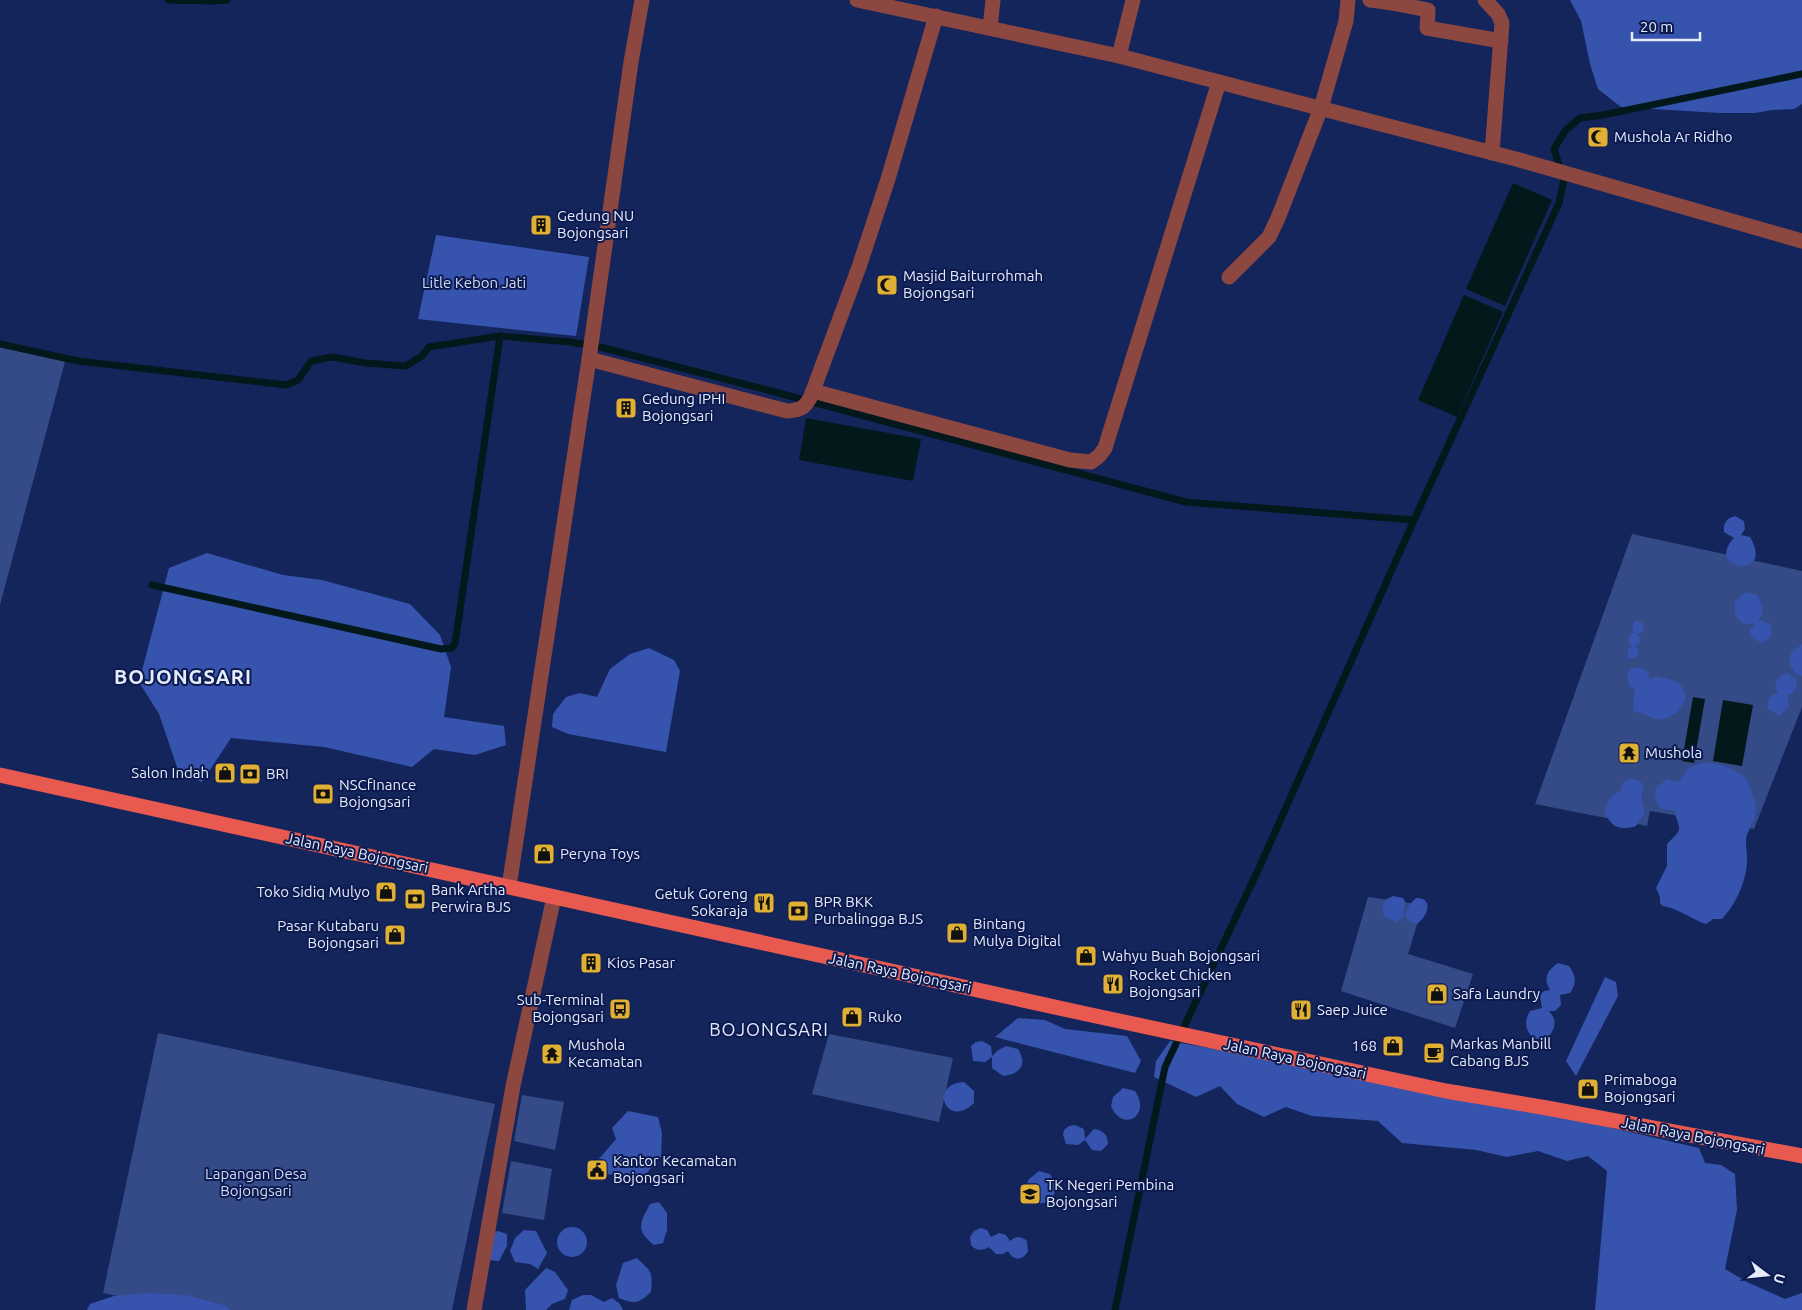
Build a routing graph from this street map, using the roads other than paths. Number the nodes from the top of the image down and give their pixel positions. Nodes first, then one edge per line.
1 (642, 0) edge
2 (857, 0) edge
3 (993, 0) edge
4 (1133, 0) edge
5 (1348, 0) edge
6 (1370, 0) edge
7 (1485, 0) edge
8 (1386, 1) edge
9 (936, 16) junction
10 (990, 28) junction
11 (1501, 41) junction
12 (1119, 56) junction
13 (1218, 82) junction
14 (1321, 108) junction
15 (1492, 153) junction
16 (1802, 241) edge
17 (1229, 277) dead end
18 (591, 350) junction
19 (810, 398) junction
20 (0, 775) edge
21 (510, 887) junction
22 (554, 897) junction
23 (1802, 1156) edge
24 (474, 1310) edge

1 - 18 street
2 - 9 street
3 - 10 street
4 - 12 street
5 - 14 street
6 - 8 street
7 - 11 street
8 - 11 street
9 - 10 street
9 - 19 street
10 - 12 street
11 - 15 street
12 - 13 street
13 - 14 street
13 - 19 street
14 - 15 street
14 - 17 street
15 - 16 street
18 - 19 street
18 - 21 street
20 - 21 main road, Jalan Raya Bojongsari
21 - 22 main road, Jalan Raya Bojongsari
22 - 23 main road, Jalan Raya Bojongsari
22 - 24 street

